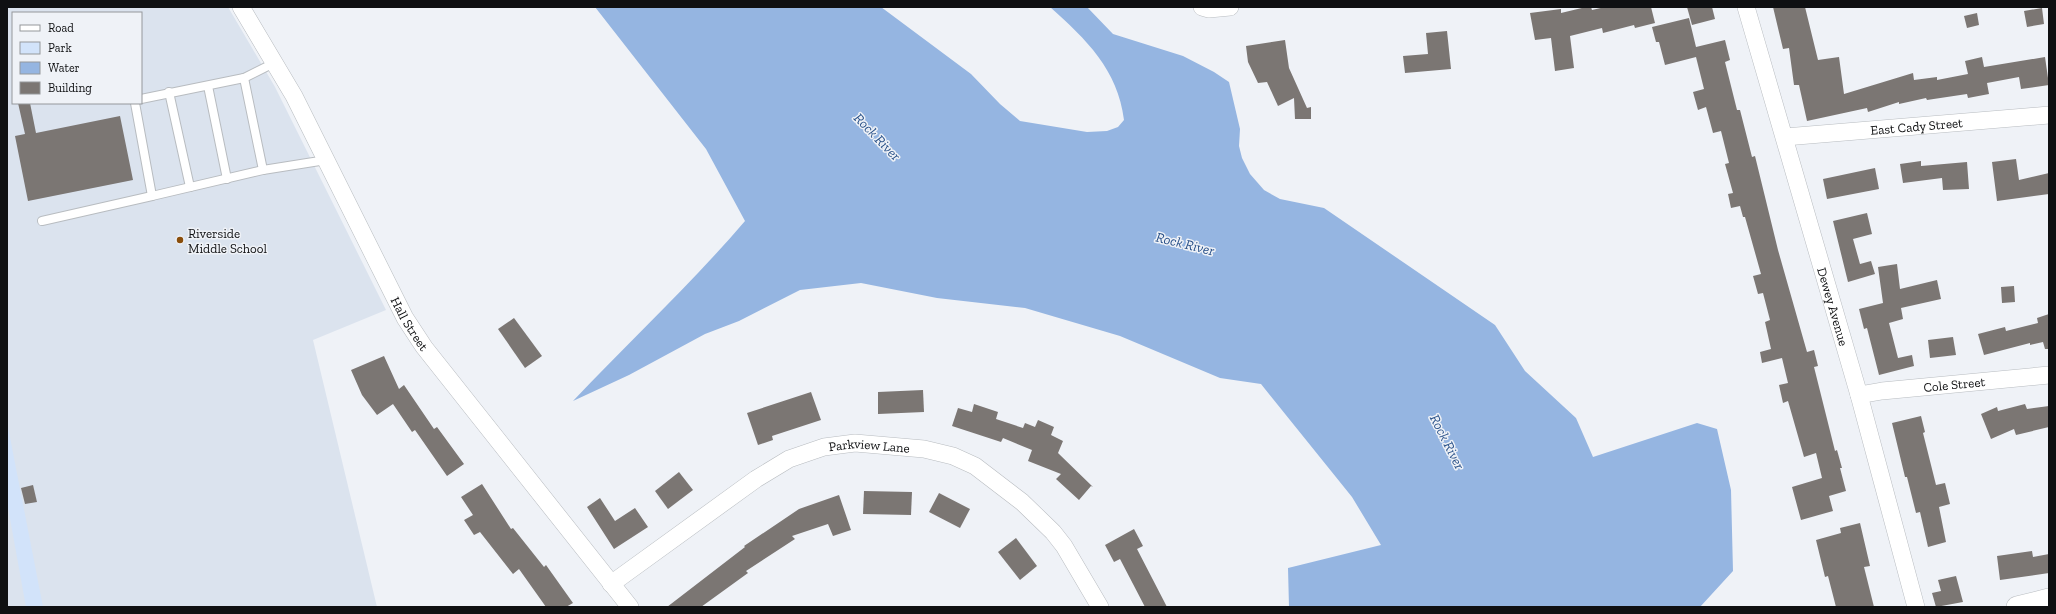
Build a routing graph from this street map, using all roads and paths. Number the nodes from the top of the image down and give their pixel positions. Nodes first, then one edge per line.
1 (240, 7) edge
2 (1202, 7) edge
3 (1230, 7) edge
4 (1746, 7) edge
5 (274, 63) junction
6 (244, 78) junction
7 (208, 86) junction
8 (169, 92) junction
9 (142, 99) edge
10 (135, 104) edge
11 (2049, 114) edge
12 (1785, 137) junction
13 (326, 160) junction
14 (263, 170) junction
15 (227, 178) junction
16 (190, 188) junction
17 (152, 196) junction
18 (42, 221) dead end
19 (2049, 375) edge
20 (1859, 395) junction
21 (611, 584) junction
22 (2049, 599) edge
23 (630, 607) edge
24 (1100, 607) edge
25 (1916, 607) edge
26 (2017, 607) edge

1 - 5 street, Hall Street
2 - 3 street
4 - 12 street, Dewey Avenue
5 - 6 lane
5 - 13 street, Hall Street
6 - 7 lane
6 - 14 lane
7 - 8 lane
7 - 15 lane
8 - 9 lane
8 - 16 lane
10 - 17 lane
11 - 12 street, East Cady Street
12 - 20 street, Dewey Avenue
13 - 14 lane
13 - 21 street, Hall Street
14 - 15 lane
15 - 16 lane
16 - 17 lane
17 - 18 lane
19 - 20 street, Cole Street
20 - 25 street, Dewey Avenue
21 - 23 street, Hall Street
21 - 24 street, Parkview Lane
22 - 26 street

